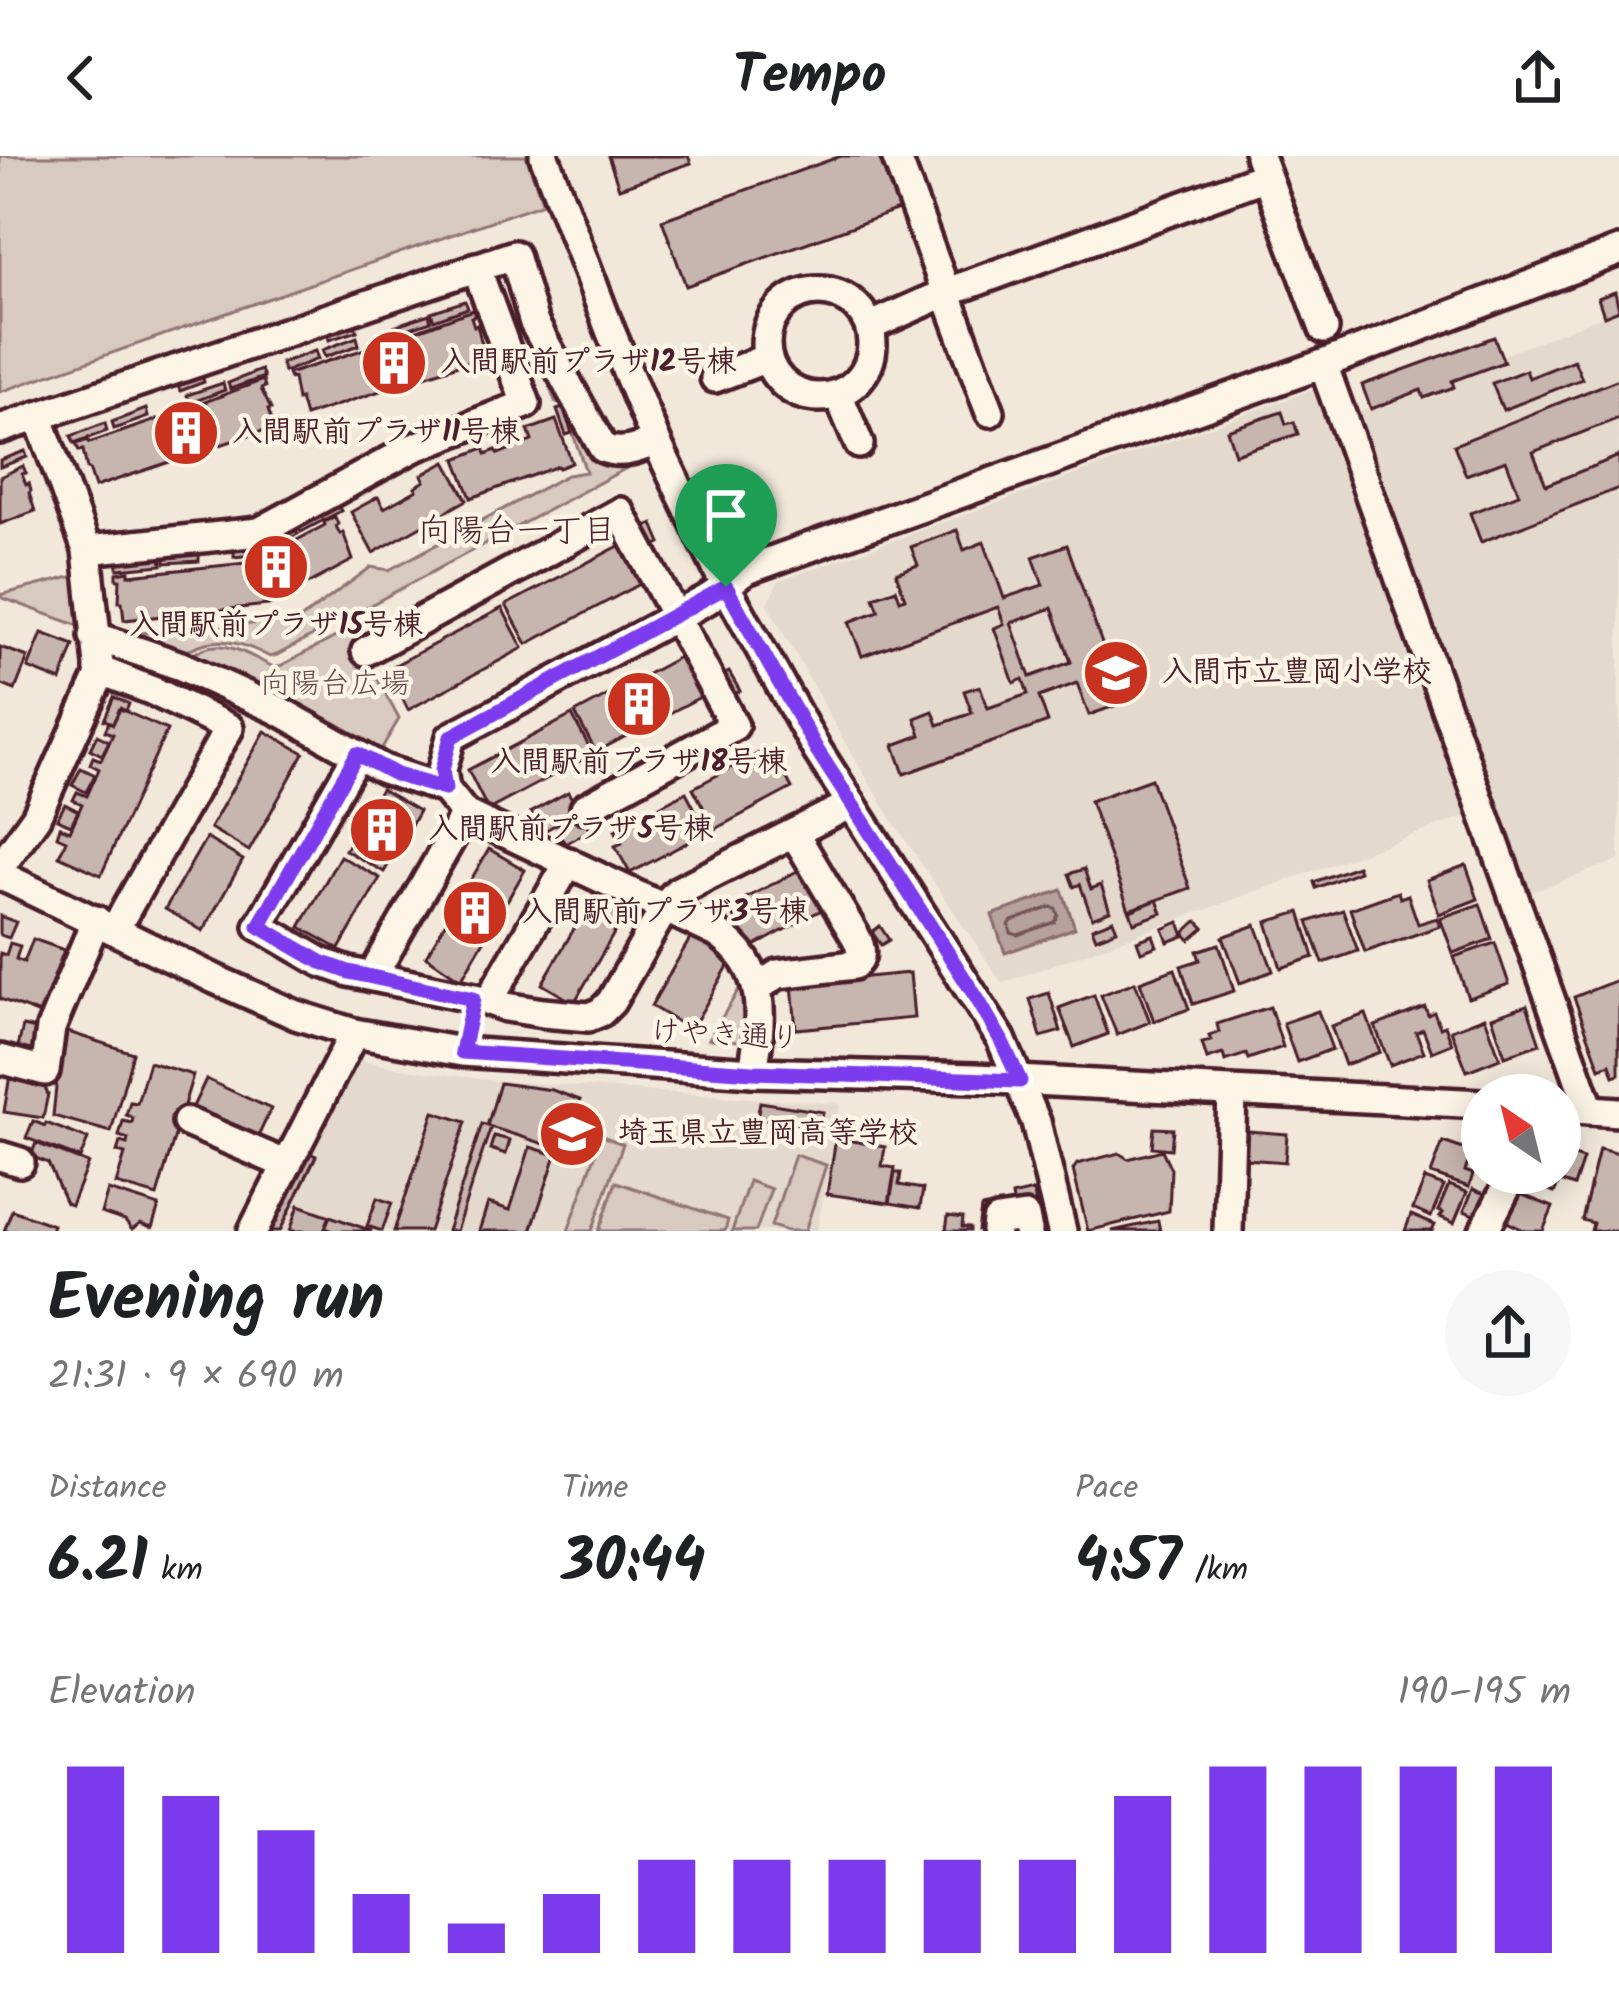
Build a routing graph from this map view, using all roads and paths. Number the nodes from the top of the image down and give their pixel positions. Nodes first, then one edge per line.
1 (544, 156) edge
2 (896, 156) edge
3 (1262, 166) edge
4 (1619, 251) edge
5 (476, 267) junction
6 (945, 293) junction
7 (871, 326) junction
8 (1324, 329) dead end
9 (767, 358) junction
10 (1323, 364) junction
11 (715, 378) dead end
12 (838, 394) junction
13 (990, 412) dead end
14 (38, 416) junction
15 (0, 429) edge
16 (656, 441) junction
17 (859, 444) dead end
18 (87, 550) junction
19 (726, 587) junction
20 (674, 617) junction
21 (94, 636) junction
22 (366, 651) dead end
23 (99, 670) junction
24 (357, 754) junction
25 (445, 789) junction
26 (851, 804) junction
27 (584, 808) dead end
28 (465, 814) junction
29 (794, 833) junction
30 (569, 862) junction
31 (0, 871) edge
32 (669, 902) junction
33 (105, 924) junction
34 (372, 977) junction
35 (757, 988) junction
36 (473, 1020) junction
37 (354, 1033) junction
38 (0, 1059) edge
39 (753, 1072) junction
40 (1020, 1081) junction
41 (1232, 1092) junction
42 (1461, 1103) edge
43 (1581, 1110) edge
44 (1590, 1111) junction
45 (1619, 1112) edge
46 (187, 1122) dead end
47 (285, 1164) junction
48 (1503, 1194) edge
49 (253, 1231) edge
50 (996, 1231) edge
51 (1028, 1231) edge
52 (1062, 1231) edge
53 (1228, 1231) edge
54 (1484, 1231) edge

1 - 16 street
2 - 6 street
3 - 6 street
3 - 8 street
4 - 10 street
5 - 14 street
5 - 16 street
5 - 18 street
6 - 7 street
6 - 13 street
7 - 9 street
7 - 12 street
9 - 11 street
9 - 12 street
10 - 19 street
10 - 44 street
12 - 17 street
14 - 15 street
14 - 18 street
16 - 19 street
18 - 21 street
19 - 20 street
19 - 26 street
20 - 22 street
20 - 25 street
20 - 27 street
21 - 23 street
21 - 24 street
23 - 31 street
23 - 33 street
24 - 25 street
24 - 34 street
25 - 28 street
26 - 29 street
26 - 40 street
28 - 30 street
28 - 34 street
29 - 32 street
29 - 35 street
30 - 32 street
30 - 36 street
31 - 33 street, けやき通り
32 - 35 street
32 - 36 street
33 - 37 street, けやき通り
33 - 38 street
34 - 36 street
35 - 39 street
36 - 37 street, けやき通り
36 - 39 street, けやき通り
37 - 47 street
39 - 40 street, けやき通り
40 - 41 street, けやき通り
40 - 52 street
41 - 42 street, けやき通り
41 - 53 street
43 - 44 street
44 - 45 street
46 - 47 street
47 - 49 street
48 - 54 street
50 - 51 street

